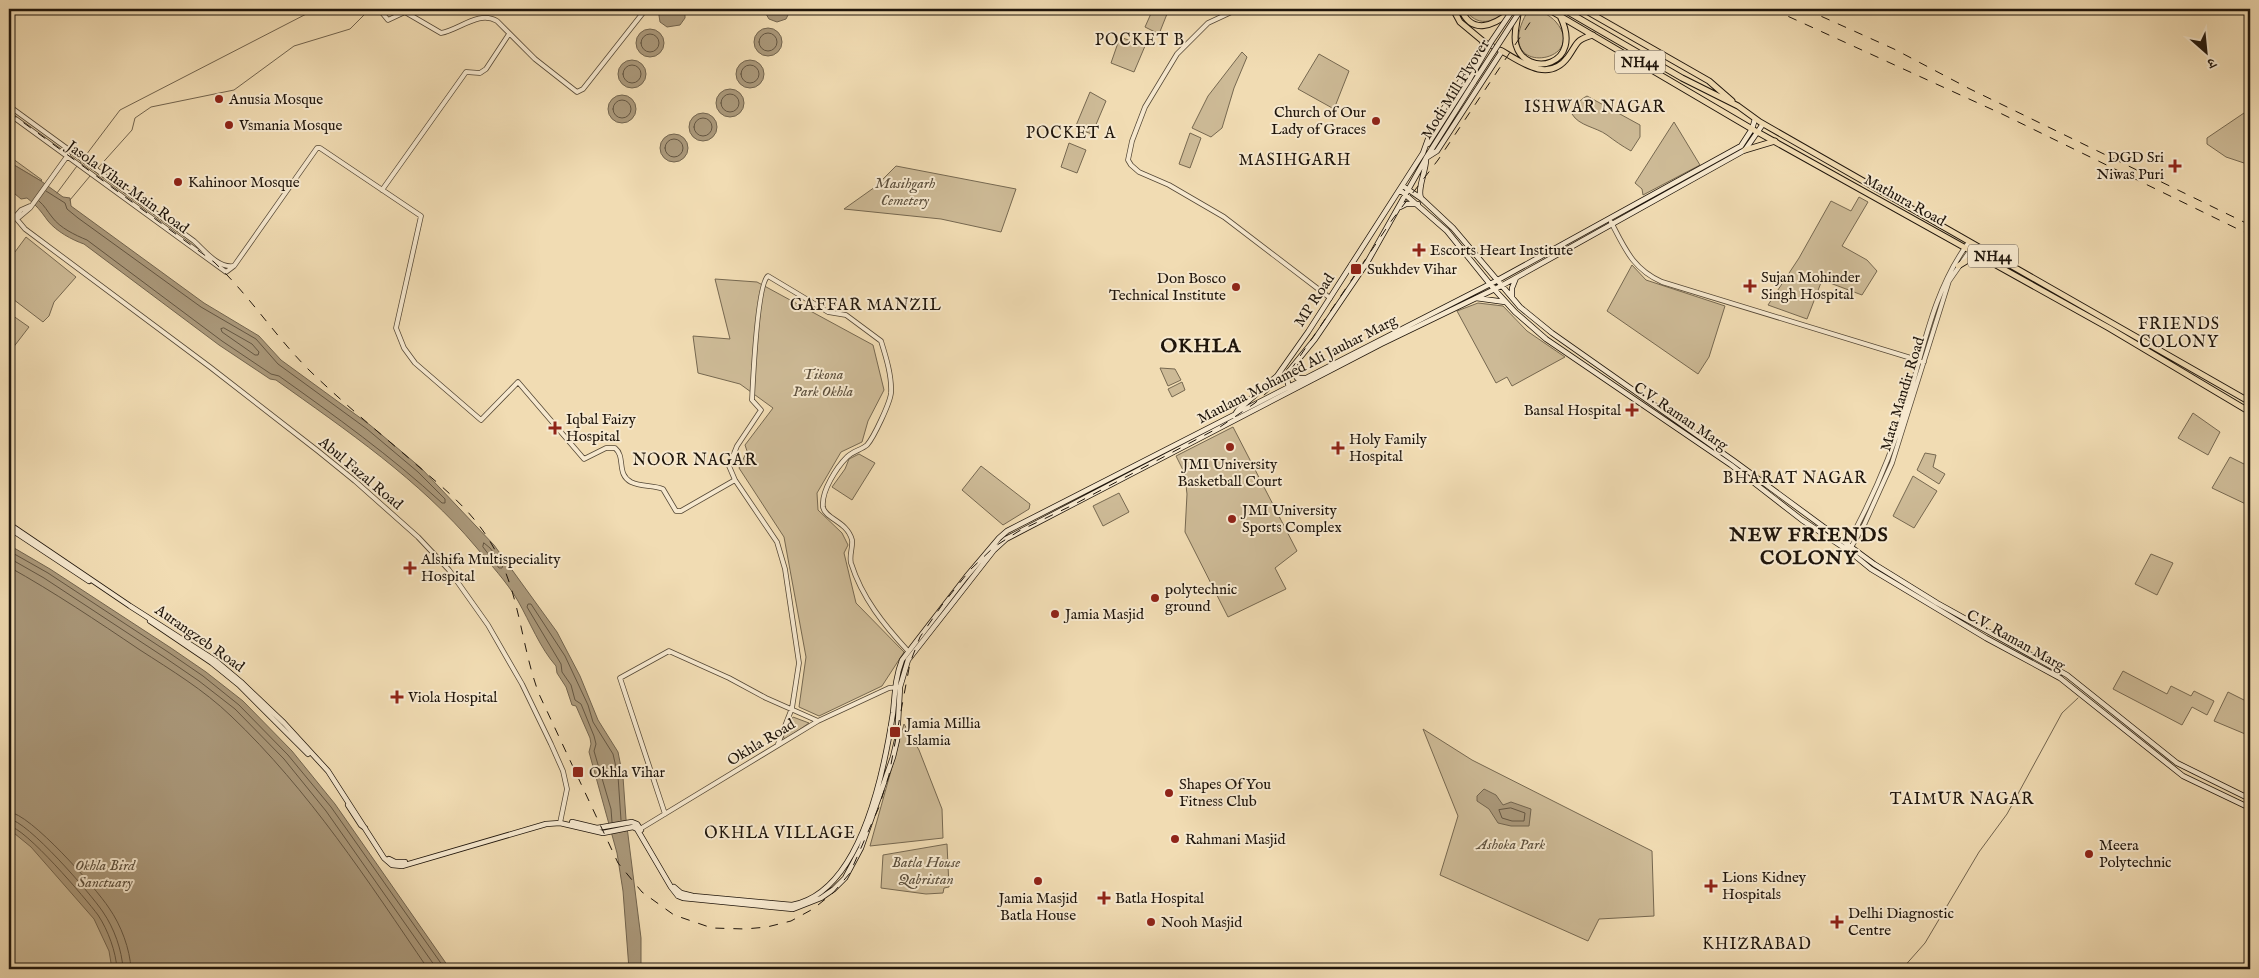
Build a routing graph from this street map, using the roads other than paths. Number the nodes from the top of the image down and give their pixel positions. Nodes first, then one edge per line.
1 (379, 9) edge
2 (646, 9) edge
3 (1238, 9) edge
4 (1452, 9) edge
5 (1461, 9) edge
6 (1548, 9) edge
7 (1563, 9) edge
8 (1583, 9) edge
9 (1513, 10) edge
10 (1520, 11) edge
11 (1560, 16) junction
12 (509, 34) junction
13 (1593, 35) junction
14 (1484, 42) junction
15 (1502, 51) junction
16 (9, 106) edge
17 (1738, 106) junction
18 (9, 114) edge
19 (1755, 119) junction
20 (1763, 124) junction
21 (1752, 129) junction
22 (1759, 132) junction
23 (1437, 136) junction
24 (1775, 141) junction
25 (1745, 150) junction
26 (69, 153) junction
27 (1423, 153) junction
28 (1426, 158) junction
29 (1401, 188) junction
30 (382, 190) junction
31 (1408, 192) junction
32 (1422, 199) junction
33 (1418, 204) junction
34 (1395, 216) junction
35 (9, 218) edge
36 (16, 218) junction
37 (1610, 222) junction
38 (1971, 243) junction
39 (1967, 249) junction
40 (1981, 257) junction
41 (225, 266) junction
42 (234, 266) junction
43 (1958, 266) junction
44 (223, 271) junction
45 (1517, 277) junction
46 (1496, 281) junction
47 (1490, 284) junction
48 (1501, 286) junction
49 (1494, 289) junction
50 (1330, 298) junction
51 (1474, 298) junction
52 (1513, 299) junction
53 (1507, 302) junction
54 (1296, 361) junction
55 (1922, 361) junction
56 (1276, 376) junction
57 (1310, 378) junction
58 (1287, 379) junction
59 (1289, 390) junction
60 (2250, 402) edge
61 (2250, 412) edge
62 (1234, 418) junction
63 (735, 480) junction
64 (1101, 486) junction
65 (9, 524) edge
66 (9, 528) edge
67 (1850, 545) junction
68 (1847, 550) junction
69 (908, 651) junction
70 (898, 687) junction
71 (792, 708) junction
72 (818, 721) junction
73 (778, 744) junction
74 (2183, 767) junction
75 (2179, 773) junction
76 (2250, 799) edge
77 (2250, 808) edge
78 (665, 814) junction
79 (560, 822) junction
80 (630, 824) junction
81 (365, 828) junction
82 (640, 828) junction

1 - 12 street
2 - 12 street
3 - 50 street
4 - 14 main road
5 - 9 main road
6 - 11 main road, Mathura Road / NH44
7 - 17 main road, Mathura Road / NH44
8 - 17 main road
9 - 23 main road, Modi Mill Flyover, bridge
10 - 11 main road
10 - 23 main road, Modi Mill Flyover, bridge
11 - 13 main road, Mathura Road / NH44
12 - 30 street
13 - 15 main road
13 - 21 main road, Mathura Road / NH44
14 - 15 main road
14 - 27 main road
15 - 28 main road
16 - 26 street, Jasola Vihar Main Road
17 - 19 main road, Mathura Road / NH44
18 - 26 street, Jasola Vihar Main Road
19 - 20 main road, Mathura Road / NH44
19 - 21 main road, Maulana Mohamed Ali Jauhar Marg
20 - 22 main road, Maulana Mohamed Ali Jauhar Marg
20 - 38 main road, Mathura Road / NH44
21 - 22 main road, Mathura Road / NH44
21 - 37 main road, Maulana Mohamed Ali Jauhar Marg
22 - 24 main road, Mathura Road / NH44
22 - 25 main road, Maulana Mohamed Ali Jauhar Marg
23 - 27 main road, Modi Mill Flyover
23 - 28 main road, Modi Mill Flyover
24 - 25 main road
24 - 39 main road, Mathura Road / NH44
25 - 37 main road, Maulana Mohamed Ali Jauhar Marg
26 - 36 street
26 - 41 street, Jasola Vihar Main Road
26 - 44 street, Jasola Vihar Main Road
27 - 29 main road, MP Road
28 - 31 main road, MP Road
28 - 32 main road
29 - 31 main road, C.V. Raman Marg
29 - 50 main road, MP Road
30 - 42 street
30 - 63 street
31 - 32 main road, C.V. Raman Marg
31 - 33 main road, C.V. Raman Marg
31 - 34 main road, MP Road
32 - 46 main road, C.V. Raman Marg
33 - 34 main road
33 - 47 main road, C.V. Raman Marg
34 - 54 main road, MP Road
35 - 36 street
36 - 79 street, Abul Fazal Road
37 - 45 main road, Maulana Mohamed Ali Jauhar Marg
37 - 46 main road, Maulana Mohamed Ali Jauhar Marg
37 - 55 street
38 - 39 street, Mata Mandir Road
38 - 60 main road, Mathura Road / NH44
39 - 40 main road, Mathura Road / NH44
39 - 43 street, Mata Mandir Road
39 - 55 street, Mata Mandir Road
40 - 43 main road
40 - 61 main road, Mathura Road / NH44
41 - 42 street
41 - 44 street
42 - 44 street
43 - 55 street, Mata Mandir Road
45 - 48 main road, Maulana Mohamed Ali Jauhar Marg
45 - 52 main road
46 - 47 main road, Maulana Mohamed Ali Jauhar Marg
46 - 48 main road, C.V. Raman Marg
47 - 49 main road, C.V. Raman Marg
47 - 57 main road, Maulana Mohamed Ali Jauhar Marg
48 - 49 main road, Maulana Mohamed Ali Jauhar Marg
48 - 52 main road, C.V. Raman Marg
49 - 51 main road, Maulana Mohamed Ali Jauhar Marg
49 - 53 main road, C.V. Raman Marg
50 - 56 main road, MP Road
51 - 53 main road
51 - 59 main road, Maulana Mohamed Ali Jauhar Marg
52 - 67 main road, C.V. Raman Marg
53 - 68 main road, C.V. Raman Marg
54 - 57 main road
54 - 58 main road, MP Road
55 - 67 street
56 - 58 main road
56 - 62 main road, MP Road
57 - 59 main road, Maulana Mohamed Ali Jauhar Marg
58 - 59 main road
59 - 62 main road, Maulana Mohamed Ali Jauhar Marg
62 - 64 main road, Maulana Mohamed Ali Jauhar Marg
63 - 69 street
63 - 71 street
64 - 69 main road, Maulana Mohamed Ali Jauhar Marg
64 - 70 main road, Maulana Mohamed Ali Jauhar Marg
65 - 81 main road, Aurangzeb Road
66 - 81 main road, Aurangzeb Road
67 - 68 street
67 - 74 main road, C.V. Raman Marg
68 - 75 main road, C.V. Raman Marg
69 - 70 main road, Maulana Mohamed Ali Jauhar Marg
70 - 72 street, Okhla Road
70 - 80 main road
70 - 82 main road
71 - 72 street
71 - 73 street
71 - 78 street
72 - 73 street, Okhla Road
73 - 78 street, Okhla Road
74 - 75 main road
74 - 76 main road, C.V. Raman Marg
75 - 77 main road, C.V. Raman Marg
78 - 82 street, Okhla Road
79 - 80 main road
79 - 81 main road, Aurangzeb Road
80 - 82 main road

